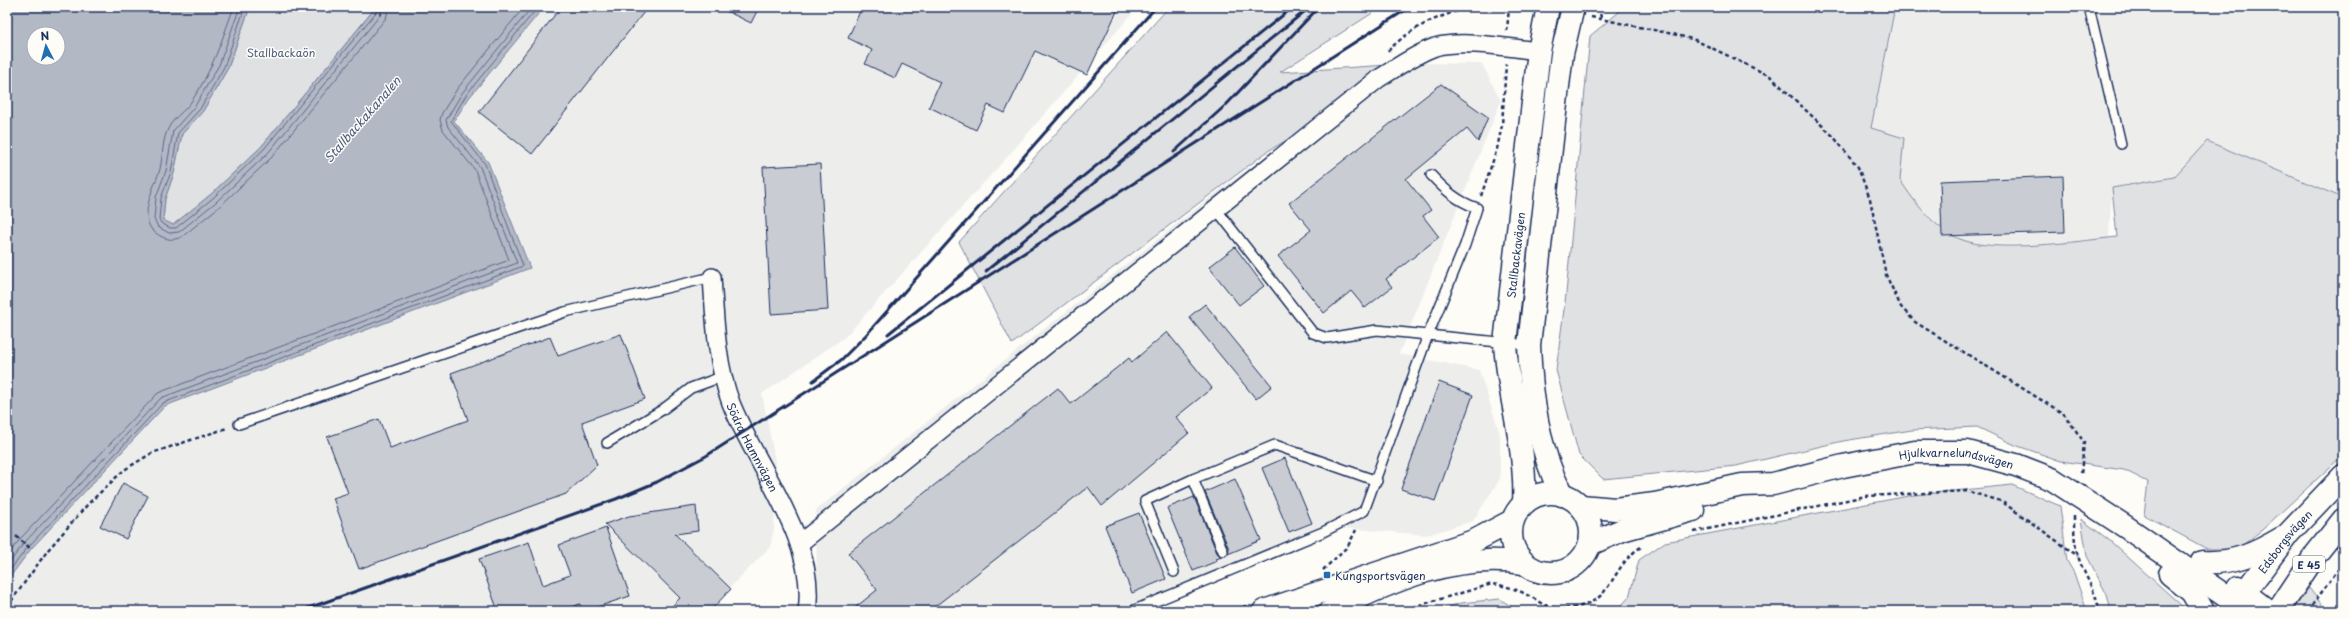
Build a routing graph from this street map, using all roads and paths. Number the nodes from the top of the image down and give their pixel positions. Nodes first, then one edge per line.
1 (377, 7) edge
2 (1509, 7) edge
3 (1548, 7) edge
4 (1573, 7) edge
5 (1599, 7) edge
6 (2089, 7) edge
7 (381, 15) dead end
8 (1506, 47) junction
9 (1539, 51) junction
10 (2121, 144) dead end
11 (1431, 175) dead end
12 (1477, 208) junction
13 (1216, 209) junction
14 (712, 277) joint
15 (1428, 335) junction
16 (1505, 343) junction
17 (1529, 345) junction
18 (724, 376) junction
19 (239, 424) joint
20 (607, 443) dead end
21 (2343, 476) edge
22 (1193, 479) junction
23 (2080, 479) dead end
24 (1377, 481) junction
25 (1773, 484) junction
26 (1562, 494) junction
27 (1524, 503) junction
28 (1581, 506) junction
29 (2074, 509) dead end
30 (1364, 511) junction
31 (2343, 520) edge
32 (1512, 521) junction
33 (2126, 527) junction
34 (1687, 534) dead end
35 (2288, 534) junction
36 (16, 536) dead end
37 (800, 543) junction
38 (1590, 544) junction
39 (1647, 544) dead end
40 (31, 549) dead end
41 (1224, 551) dead end
42 (2078, 556) junction
43 (2202, 562) junction
44 (1523, 563) junction
45 (2343, 563) edge
46 (1322, 571) dead end
47 (1174, 572) dead end
48 (2239, 604) edge
49 (7, 607) edge
50 (1257, 608) edge
51 (807, 611) edge
52 (1132, 611) edge
53 (1230, 611) edge
54 (1331, 611) edge
55 (1399, 611) edge
56 (2099, 611) edge
57 (2203, 611) edge
58 (2268, 611) edge
59 (2278, 611) edge
60 (2308, 611) edge

1 - 7 path
2 - 8 path
3 - 9 main road, Stallbackavägen
4 - 17 main road, Stallbackavägen
5 - 23 path
6 - 10 lane
8 - 9 street
8 - 12 path
8 - 13 street
9 - 16 main road, Stallbackavägen
11 - 12 lane
12 - 15 lane
13 - 15 lane
13 - 37 street
14 - 18 street, Södra Hamnvägen
14 - 19 lane
15 - 16 lane
15 - 24 lane
16 - 17 lane
16 - 27 main road, Stallbackavägen
17 - 26 main road, Stallbackavägen
18 - 20 lane
18 - 37 street, Södra Hamnvägen
19 - 49 path
21 - 35 main road, Edsborgsvägen
22 - 24 lane
22 - 41 lane
22 - 47 lane
24 - 30 lane
25 - 28 main road, Hjulkvarnelundsvägen
25 - 33 main road, Hjulkvarnelundsvägen
25 - 38 main road, Hjulkvarnelundsvägen
26 - 27 main road
26 - 28 main road
27 - 32 main road
28 - 38 main road
29 - 42 path
30 - 46 path
30 - 52 lane
31 - 59 main road, E 45
32 - 44 main road
32 - 50 main road
33 - 43 main road
33 - 48 main road, Hjulkvarnelundsvägen
33 - 57 main road
34 - 42 path
35 - 43 main road
35 - 48 main road, Edsborgsvägen
36 - 40 path
37 - 51 street, Södra Hamnvägen
38 - 44 main road
39 - 55 path
42 - 56 path
43 - 48 main road
44 - 54 main road
45 - 60 path
48 - 58 main road
50 - 53 path

